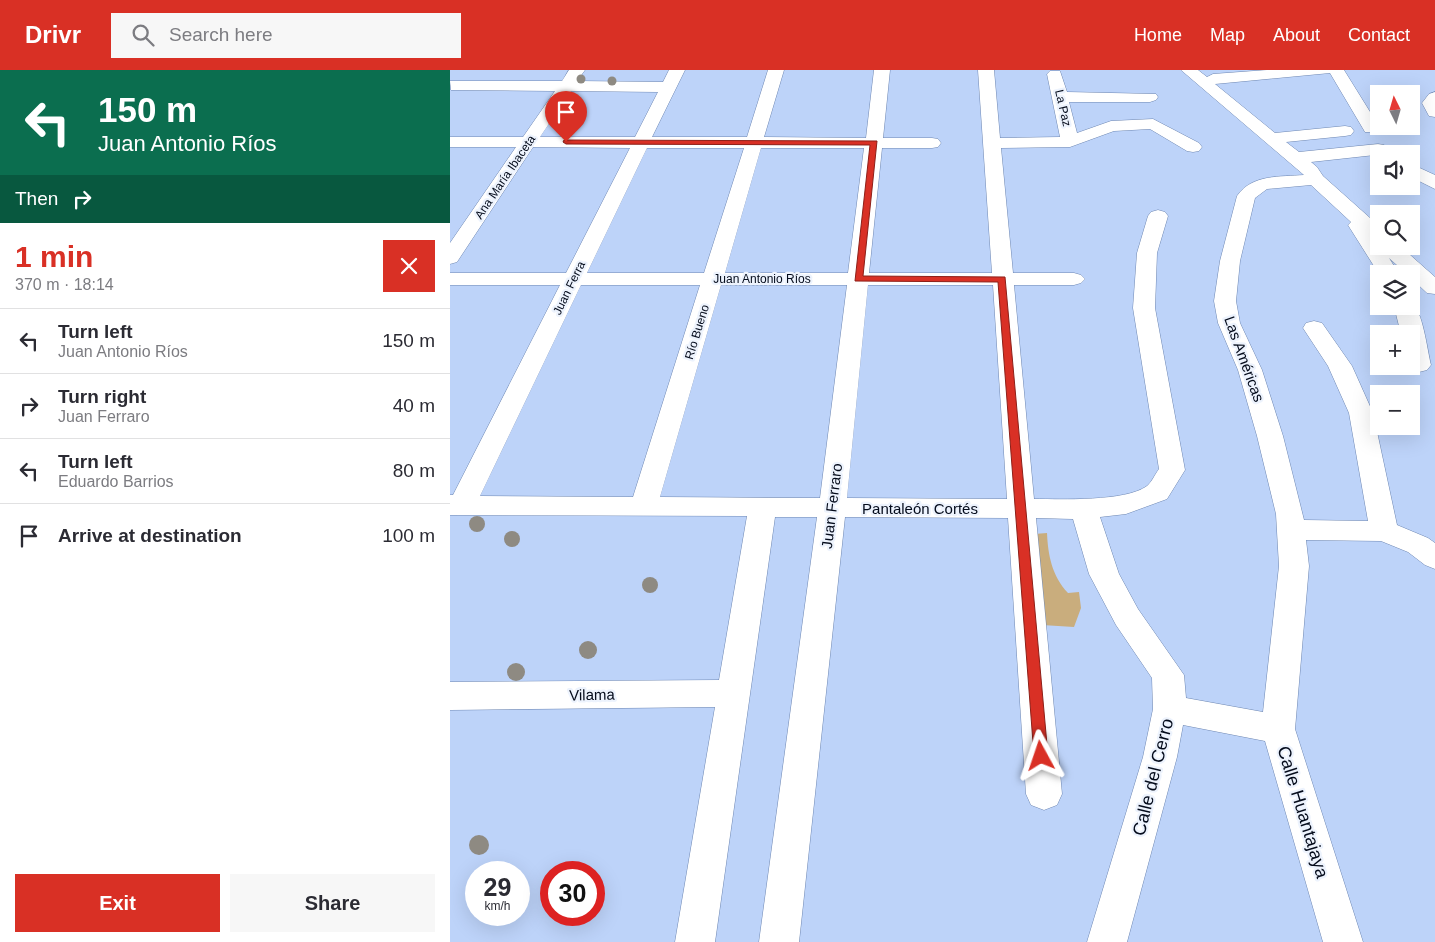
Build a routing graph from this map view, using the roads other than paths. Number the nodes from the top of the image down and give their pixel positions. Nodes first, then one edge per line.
1 (464, 70) edge
2 (577, 70) edge
3 (776, 70) edge
4 (882, 70) edge
5 (986, 70) edge
6 (1189, 70) edge
7 (1324, 70) edge
8 (1336, 70) edge
9 (1055, 74) dead end
10 (1212, 75) edge
11 (673, 78) edge
12 (450, 86) edge
13 (566, 86) junction
14 (1060, 97) junction
15 (1150, 97) dead end
16 (1435, 97) edge
17 (1227, 101) junction
18 (1435, 112) edge
19 (1370, 126) edge
20 (1345, 130) dead end
21 (1272, 138) junction
22 (450, 142) edge
23 (528, 142) junction
24 (641, 142) junction
25 (754, 142) junction
26 (874, 142) junction
27 (1070, 142) junction
28 (932, 143) dead end
29 (992, 143) junction
30 (1194, 147) dead end
31 (1370, 150) edge
32 (1296, 158) junction
33 (1420, 174) edge
34 (1315, 179) junction
35 (1435, 183) edge
36 (1348, 210) junction
37 (1158, 216) dead end
38 (1370, 229) edge
39 (1398, 255) edge
40 (450, 258) edge
41 (1383, 265) edge
42 (450, 279) edge
43 (574, 279) junction
44 (713, 279) junction
45 (858, 279) junction
46 (1002, 279) junction
47 (1074, 279) dead end
48 (1435, 288) edge
49 (1314, 328) dead end
50 (456, 505) edge
51 (643, 507) junction
52 (762, 508) junction
53 (832, 509) junction
54 (1021, 509) junction
55 (1084, 509) junction
56 (1291, 530) junction
57 (1384, 531) junction
58 (1435, 558) edge
59 (734, 694) junction
60 (450, 696) edge
61 (1170, 709) junction
62 (1278, 729) junction
63 (1044, 794) dead end
64 (695, 942) edge
65 (779, 942) edge
66 (1107, 942) edge
67 (1343, 942) edge

1 - 12 street
2 - 13 street, Ana María Ibaceta
3 - 25 street, Río Bueno
4 - 26 street, Juan Ferraro
5 - 29 street
6 - 17 street
7 - 10 street
8 - 19 street
9 - 14 street, La Paz
10 - 17 street
11 - 13 street
11 - 24 street, Juan Ferra
12 - 13 street
13 - 23 street, Ana María Ibaceta
14 - 15 street
14 - 27 street, La Paz
16 - 18 street
17 - 21 street
20 - 21 street
21 - 32 street
22 - 23 street
23 - 24 street
23 - 40 street, Ana María Ibaceta
24 - 25 street
24 - 43 street, Juan Ferra
25 - 26 street
25 - 44 street, Río Bueno
26 - 28 street
26 - 45 street, Juan Ferraro
27 - 29 street
27 - 30 street
29 - 46 street
31 - 32 street
32 - 34 street
33 - 35 street
34 - 36 street
34 - 56 street, Las Américas
36 - 38 street
36 - 41 street
37 - 55 street, Pantaleón Cortés
39 - 48 street
42 - 43 street, Juan Antonio Ríos
43 - 44 street, Juan Antonio Ríos
43 - 50 street, Juan Ferra
44 - 45 street, Juan Antonio Ríos
44 - 51 street, Río Bueno
45 - 46 street, Juan Antonio Ríos
45 - 53 street, Juan Ferraro
46 - 47 street, Juan Antonio Ríos
46 - 54 street
49 - 57 street
50 - 51 street, Pantaleón Cortés
51 - 52 street, Pantaleón Cortés
52 - 53 street, Pantaleón Cortés
52 - 59 street
53 - 54 street, Pantaleón Cortés
53 - 65 street, Juan Ferraro
54 - 55 street, Pantaleón Cortés
54 - 63 street
55 - 61 street, Calle del Cerro
56 - 57 street
56 - 62 street, Las Américas
57 - 58 street
59 - 60 street, Vilama
59 - 64 street
61 - 62 street, Calle Huantajaya
61 - 66 street, Calle del Cerro
62 - 67 street, Calle Huantajaya

